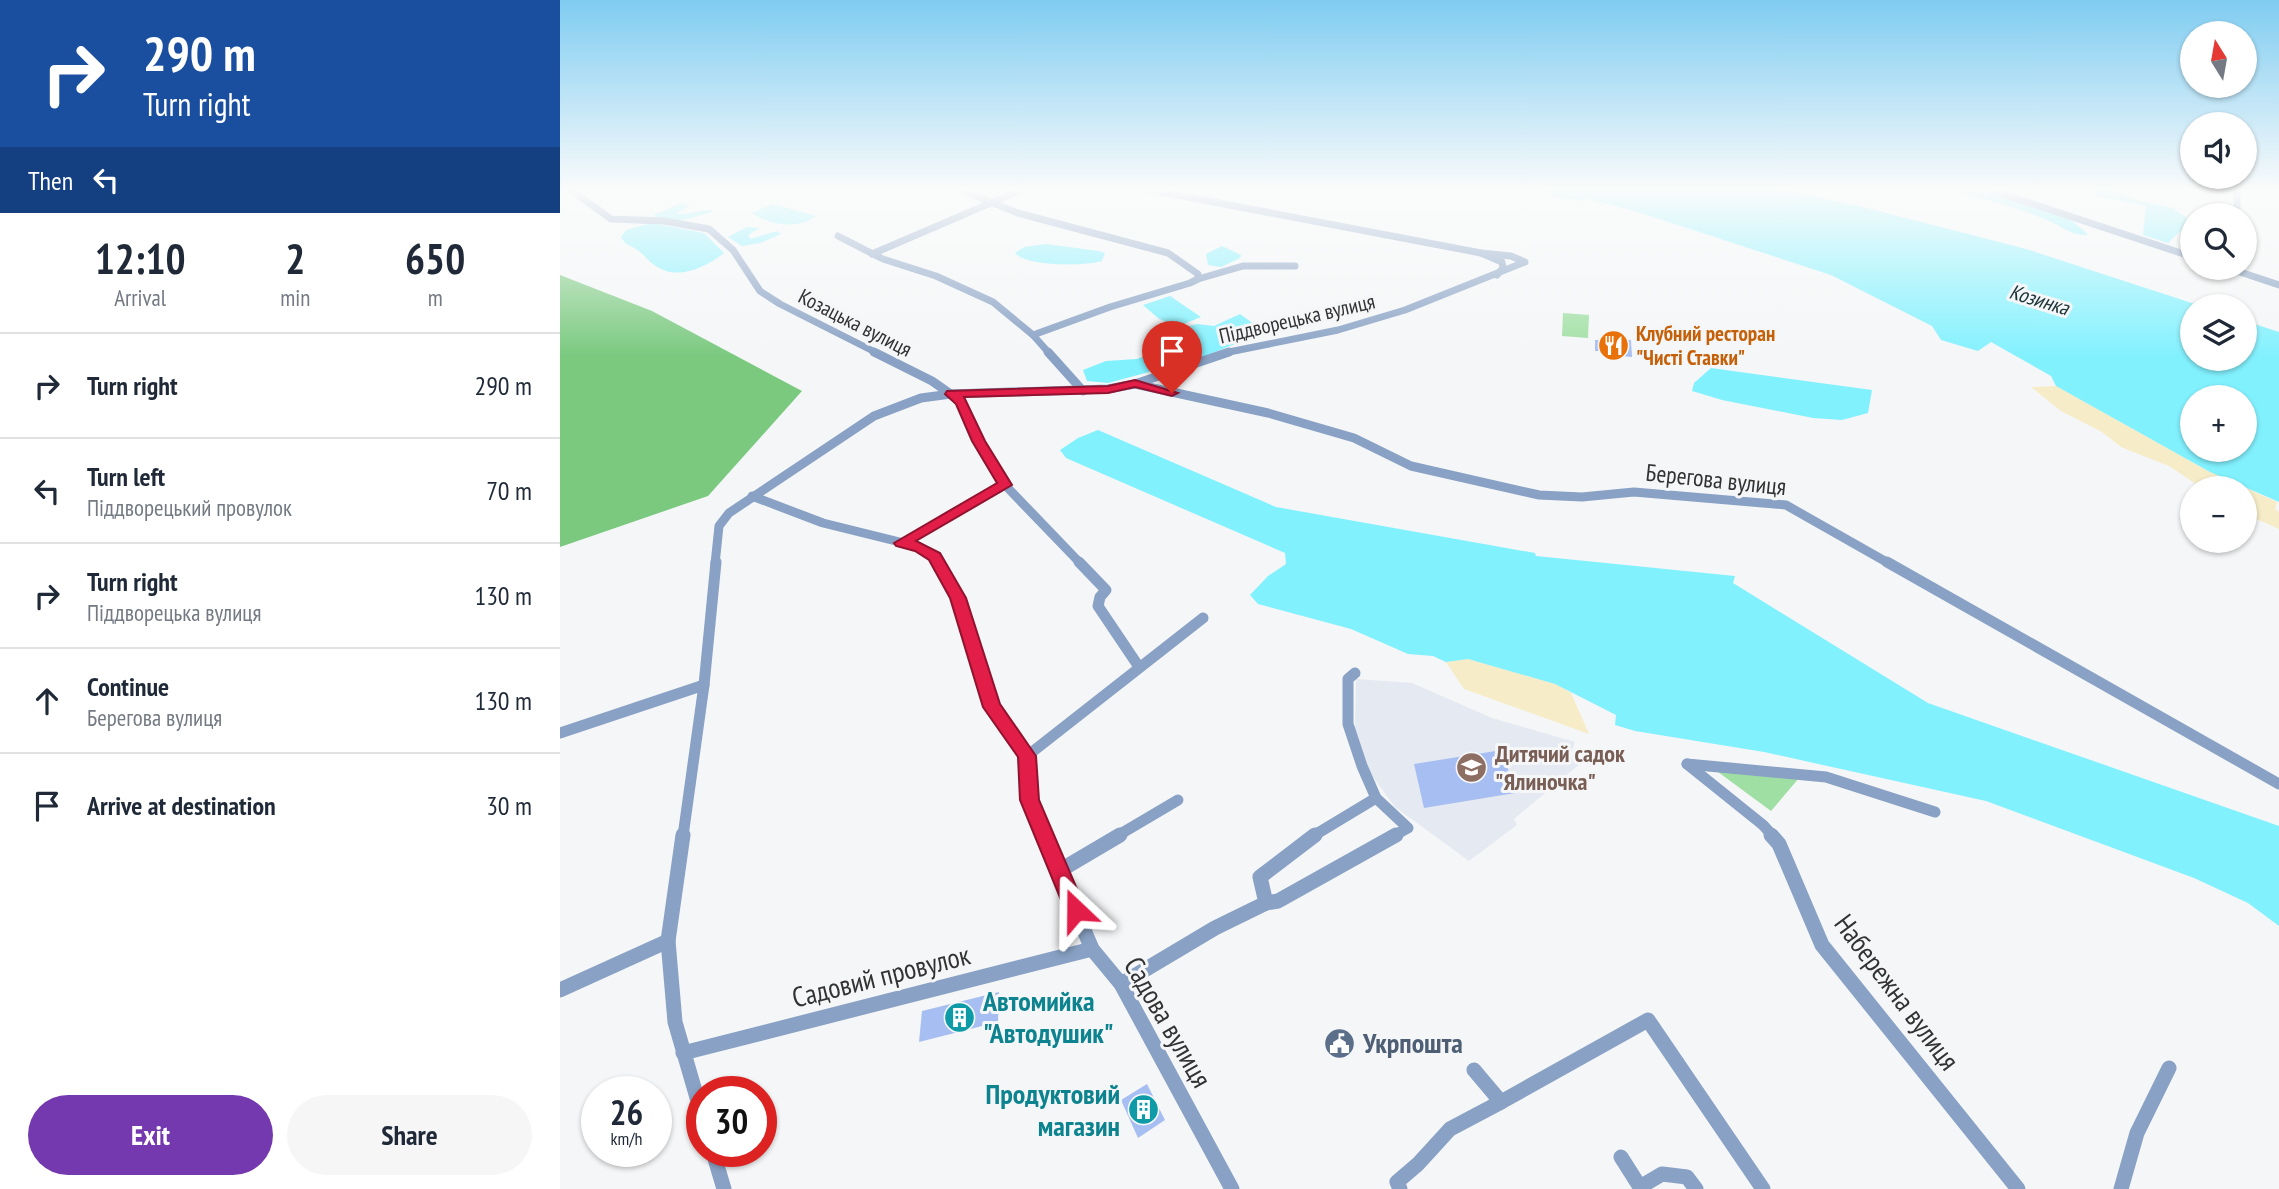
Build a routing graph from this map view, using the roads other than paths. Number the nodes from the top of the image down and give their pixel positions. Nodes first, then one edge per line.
1 (728, 245) edge
2 (856, 245) edge
3 (892, 245) edge
4 (1141, 245) edge
5 (1442, 245) edge
6 (2158, 245) edge
7 (1481, 253) junction
8 (2180, 253) edge
9 (872, 254) junction
10 (1295, 266) dead end
11 (1497, 275) junction
12 (2257, 277) edge
13 (1198, 279) junction
14 (2279, 285) edge
15 (1033, 335) junction
16 (1135, 384) junction
17 (1083, 391) junction
18 (951, 394) junction
19 (1005, 485) junction
20 (752, 496) junction
21 (902, 543) junction
22 (1203, 618) dead end
23 (1139, 667) junction
24 (1355, 673) dead end
25 (704, 685) junction
26 (560, 733) edge
27 (1027, 756) junction
28 (2279, 784) edge
29 (1376, 798) junction
30 (1178, 800) dead end
31 (1935, 812) dead end
32 (1059, 871) junction
33 (1266, 903) junction
34 (668, 941) junction
35 (1092, 949) junction
36 (1121, 984) junction
37 (560, 990) edge
38 (683, 1054) junction
39 (2169, 1068) dead end
40 (1474, 1070) dead end
41 (690, 1076) edge
42 (1501, 1102) junction
43 (1621, 1157) dead end
44 (717, 1167) edge
45 (724, 1189) edge
46 (1232, 1189) edge
47 (1400, 1189) edge
48 (1696, 1189) edge
49 (1763, 1189) edge
50 (2018, 1189) edge
51 (2121, 1189) edge

1 - 18 street, Козацька вулиця
2 - 9 street
3 - 9 street
4 - 13 street
5 - 7 street
6 - 8 street
7 - 11 street
7 - 11 street, Піддворецька вулиця
9 - 15 street
10 - 13 street
11 - 16 street, Піддворецька вулиця
12 - 14 street
13 - 15 street
15 - 17 street
16 - 17 street, Піддворецька вулиця
16 - 28 street, Берегова вулиця
17 - 18 street, Піддворецька вулиця
18 - 19 street
18 - 20 street, Піддворецька вулиця
19 - 21 street
19 - 23 street
20 - 21 street
20 - 25 street, Піддворецька вулиця
21 - 27 street
22 - 23 street
23 - 27 street
24 - 29 street
25 - 26 street
25 - 34 street, Піддворецька вулиця
27 - 32 street, Садова вулиця
29 - 33 street
29 - 33 street
30 - 32 street
31 - 50 street, Набережна вулиця
32 - 35 street, Садова вулиця
33 - 36 street
34 - 37 street
34 - 38 street, Піддворецька вулиця
35 - 36 street, Садова вулиця
35 - 38 street, Садовий провулок
36 - 46 street, Садова вулиця
38 - 41 street, Піддворецька вулиця
39 - 51 street
40 - 42 street
42 - 47 street
42 - 49 street
43 - 48 street
44 - 45 street

